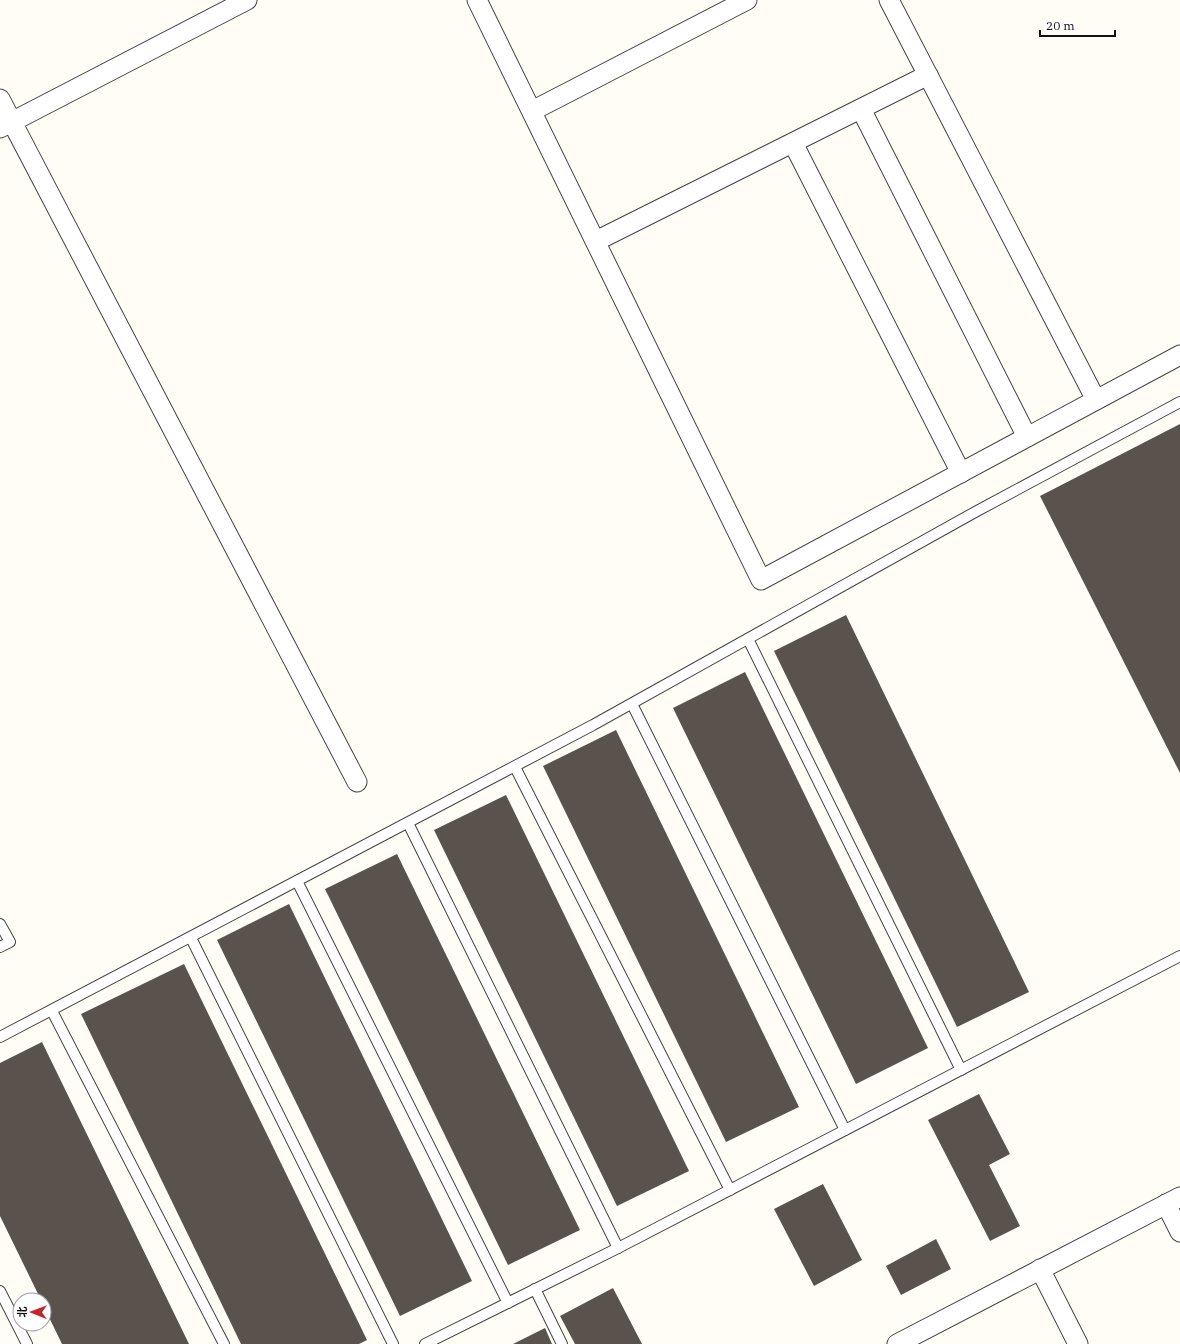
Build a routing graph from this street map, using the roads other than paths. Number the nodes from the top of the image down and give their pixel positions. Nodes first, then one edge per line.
1 (247, 0) edge
2 (477, 0) edge
3 (747, 0) edge
4 (889, 0) edge
5 (928, 75) junction
6 (0, 99) edge
7 (861, 108) junction
8 (532, 111) junction
9 (6, 125) edge
10 (793, 143) junction
11 (596, 241) junction
12 (1180, 355) edge
13 (1096, 400) junction
14 (1180, 402) edge
15 (1027, 437) junction
16 (961, 473) junction
17 (748, 639) junction
18 (632, 704) junction
19 (515, 766) junction
20 (357, 782) dead end
21 (408, 823) junction
22 (297, 881) junction
23 (0, 924) edge
24 (191, 938) junction
25 (0, 947) edge
26 (1180, 956) edge
27 (52, 1011) junction
28 (0, 1037) edge
29 (961, 1070) junction
30 (845, 1130) junction
31 (730, 1190) junction
32 (1173, 1200) edge
33 (1180, 1232) edge
34 (618, 1248) junction
35 (1040, 1269) junction
36 (535, 1289) junction
37 (0, 1291) edge
38 (508, 1303) junction
39 (905, 1342) edge
40 (27, 1344) edge
41 (224, 1344) edge
42 (393, 1344) edge
43 (425, 1344) edge
44 (562, 1344) edge
45 (1078, 1344) edge

1 - 9 street
2 - 8 street
3 - 8 street
4 - 5 street
5 - 7 street
5 - 13 street
6 - 9 street
7 - 10 street
7 - 15 street
8 - 11 street
9 - 20 street
10 - 11 street
10 - 16 street
11 - 16 street
12 - 13 street
13 - 15 street
14 - 17 lane
15 - 16 street
17 - 18 lane
17 - 29 lane
18 - 19 lane
18 - 30 lane
19 - 21 lane
19 - 31 lane
21 - 22 lane
21 - 34 lane
22 - 24 lane
22 - 38 lane
23 - 25 lane
24 - 27 lane
24 - 42 lane
26 - 29 lane
27 - 28 lane
27 - 41 lane
29 - 30 lane
30 - 31 lane
31 - 34 lane
32 - 33 street
32 - 35 street
34 - 36 lane
35 - 39 street
35 - 45 street
36 - 38 lane
36 - 44 lane
37 - 40 lane
38 - 43 lane

